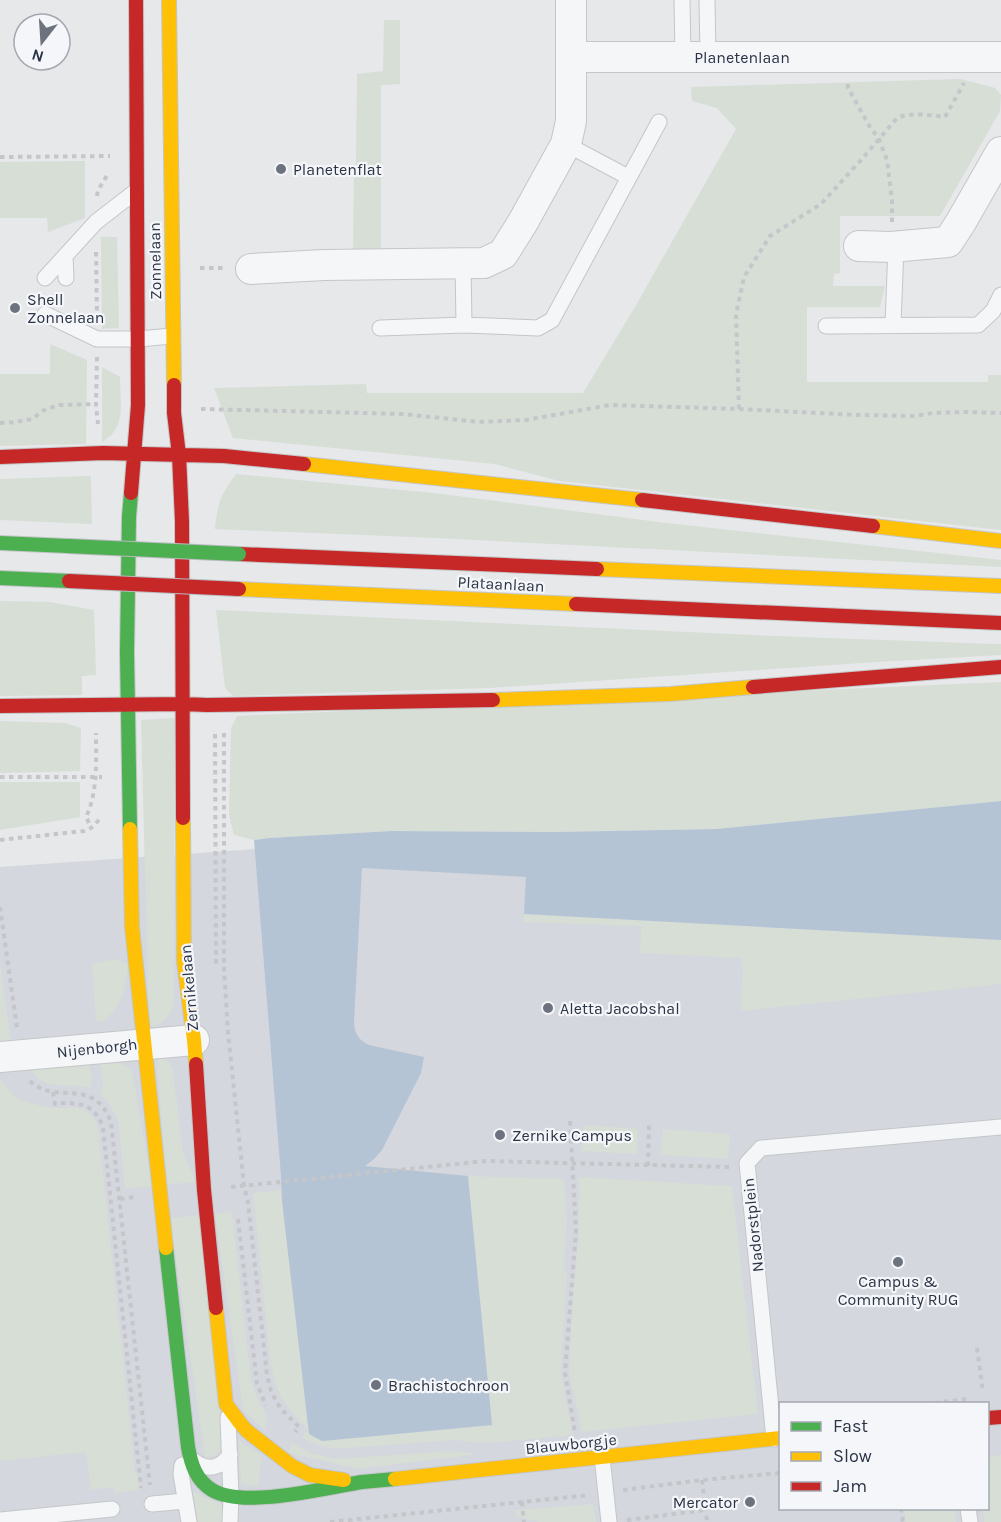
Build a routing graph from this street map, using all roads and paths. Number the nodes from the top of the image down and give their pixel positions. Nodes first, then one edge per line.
1 (136, 0) edge
2 (169, 0) edge
3 (571, 0) edge
4 (682, 0) edge
5 (707, 0) edge
6 (847, 56) junction
7 (572, 57) junction
8 (696, 57) junction
9 (960, 57) junction
10 (1001, 57) edge
11 (659, 122) dead end
12 (879, 139) junction
13 (566, 144) junction
14 (1001, 154) edge
15 (113, 156) dead end
16 (0, 157) edge
17 (628, 177) junction
18 (138, 190) junction
19 (859, 246) dead end
20 (893, 247) junction
21 (65, 256) junction
22 (463, 264) junction
23 (250, 269) dead end
24 (45, 278) dead end
25 (66, 278) dead end
26 (1001, 295) edge
27 (45, 314) dead end
28 (464, 325) junction
29 (893, 325) junction
30 (826, 326) dead end
31 (380, 328) dead end
32 (172, 336) junction
33 (139, 339) junction
34 (96, 404) dead end
35 (738, 409) junction
36 (197, 410) dead end
37 (1001, 413) edge
38 (0, 423) edge
39 (135, 454) junction
40 (179, 455) junction
41 (0, 457) edge
42 (182, 520) joint
43 (1001, 541) edge
44 (0, 543) edge
45 (0, 578) edge
46 (1001, 586) edge
47 (1001, 623) edge
48 (1001, 666) edge
49 (182, 704) junction
50 (128, 705) junction
51 (0, 706) edge
52 (215, 731) dead end
53 (96, 732) dead end
54 (224, 733) dead end
55 (0, 777) edge
56 (96, 777) junction
57 (109, 777) dead end
58 (105, 813) dead end
59 (89, 823) dead end
60 (0, 840) edge
61 (0, 907) edge
62 (216, 977) dead end
63 (194, 1040) junction
64 (145, 1043) junction
65 (10, 1056) edge
66 (570, 1121) dead end
67 (649, 1125) dead end
68 (1001, 1127) edge
69 (747, 1163) junction
70 (572, 1164) junction
71 (648, 1166) junction
72 (233, 1176) dead end
73 (244, 1186) junction
74 (234, 1187) junction
75 (235, 1195) dead end
76 (238, 1215) dead end
77 (977, 1348) dead end
78 (983, 1398) dead end
79 (226, 1404) junction
80 (268, 1411) dead end
81 (184, 1417) junction
82 (295, 1432) dead end
83 (576, 1436) dead end
84 (777, 1439) edge
85 (230, 1454) junction
86 (190, 1457) junction
87 (602, 1457) junction
88 (779, 1473) edge
89 (702, 1480) junction
90 (364, 1482) junction
91 (607, 1493) junction
92 (138, 1494) dead end
93 (231, 1497) junction
94 (185, 1501) junction
95 (522, 1503) junction
96 (152, 1504) joint
97 (112, 1509) dead end
98 (705, 1510) junction
99 (0, 1520) edge
100 (626, 1521) edge
101 (189, 1522) edge
102 (230, 1522) edge
103 (330, 1522) edge
104 (524, 1522) edge
105 (609, 1522) edge
106 (707, 1522) edge

1 - 18 main road, Zonnelaan
2 - 32 main road, Zonnelaan
3 - 7 street
4 - 8 lane
5 - 8 lane
6 - 8 street, Planetenlaan
6 - 9 street, Planetenlaan
6 - 12 path
7 - 8 street, Planetenlaan
7 - 13 street
9 - 10 street, Planetenlaan
9 - 12 path
11 - 17 lane
12 - 20 path
12 - 35 path
13 - 17 lane
13 - 22 street
14 - 20 street
15 - 16 path
17 - 28 lane
18 - 21 lane
18 - 33 main road, Zonnelaan
19 - 20 street
20 - 29 lane
21 - 24 lane
21 - 25 lane
22 - 23 street
22 - 28 lane
26 - 29 lane
27 - 33 lane
28 - 31 lane
29 - 30 lane
32 - 33 lane
32 - 40 main road, Zonnelaan
33 - 39 main road, Zonnelaan
34 - 38 path
35 - 36 path
35 - 37 path
39 - 40 main road
39 - 41 main road
39 - 50 main road, Zonnelaan
40 - 42 main road, Zonnelaan
40 - 43 main road
42 - 49 main road, Zernikelaan
44 - 46 main road, Plataanlaan, bridge
45 - 47 main road, Plataanlaan, bridge
48 - 49 main road
49 - 50 main road
49 - 63 main road, Zernikelaan
50 - 51 main road
50 - 64 main road
52 - 62 path, Zernikelaan
53 - 56 path
54 - 73 path
55 - 56 path
56 - 57 path
56 - 59 path
58 - 60 path
61 - 65 path
63 - 64 street, Nijenborgh
63 - 79 main road, Zernikelaan
64 - 65 street, Nijenborgh
64 - 81 main road
66 - 70 path
67 - 71 path
68 - 69 lane, Nadorstplein
69 - 71 path
69 - 84 lane, Nadorstplein
70 - 71 path
70 - 73 path
70 - 83 path
72 - 74 path
73 - 74 path
73 - 82 path
74 - 75 path
76 - 80 path
77 - 78 path
79 - 85 lane, Zernikelaan
79 - 90 main road, Blauwborgje
81 - 86 main road
81 - 94 lane
84 - 87 main road, Blauwborgje
85 - 86 lane
85 - 93 lane, Zernikelaan
86 - 93 main road
87 - 90 main road, Blauwborgje
87 - 91 lane
88 - 89 path
89 - 91 path
89 - 98 path
90 - 93 main road, Blauwborgje
91 - 95 path
91 - 105 lane
92 - 96 path
93 - 102 lane, Zernikelaan
94 - 96 lane
94 - 101 lane
95 - 103 path
95 - 104 path
97 - 99 lane
98 - 100 path
98 - 106 path

